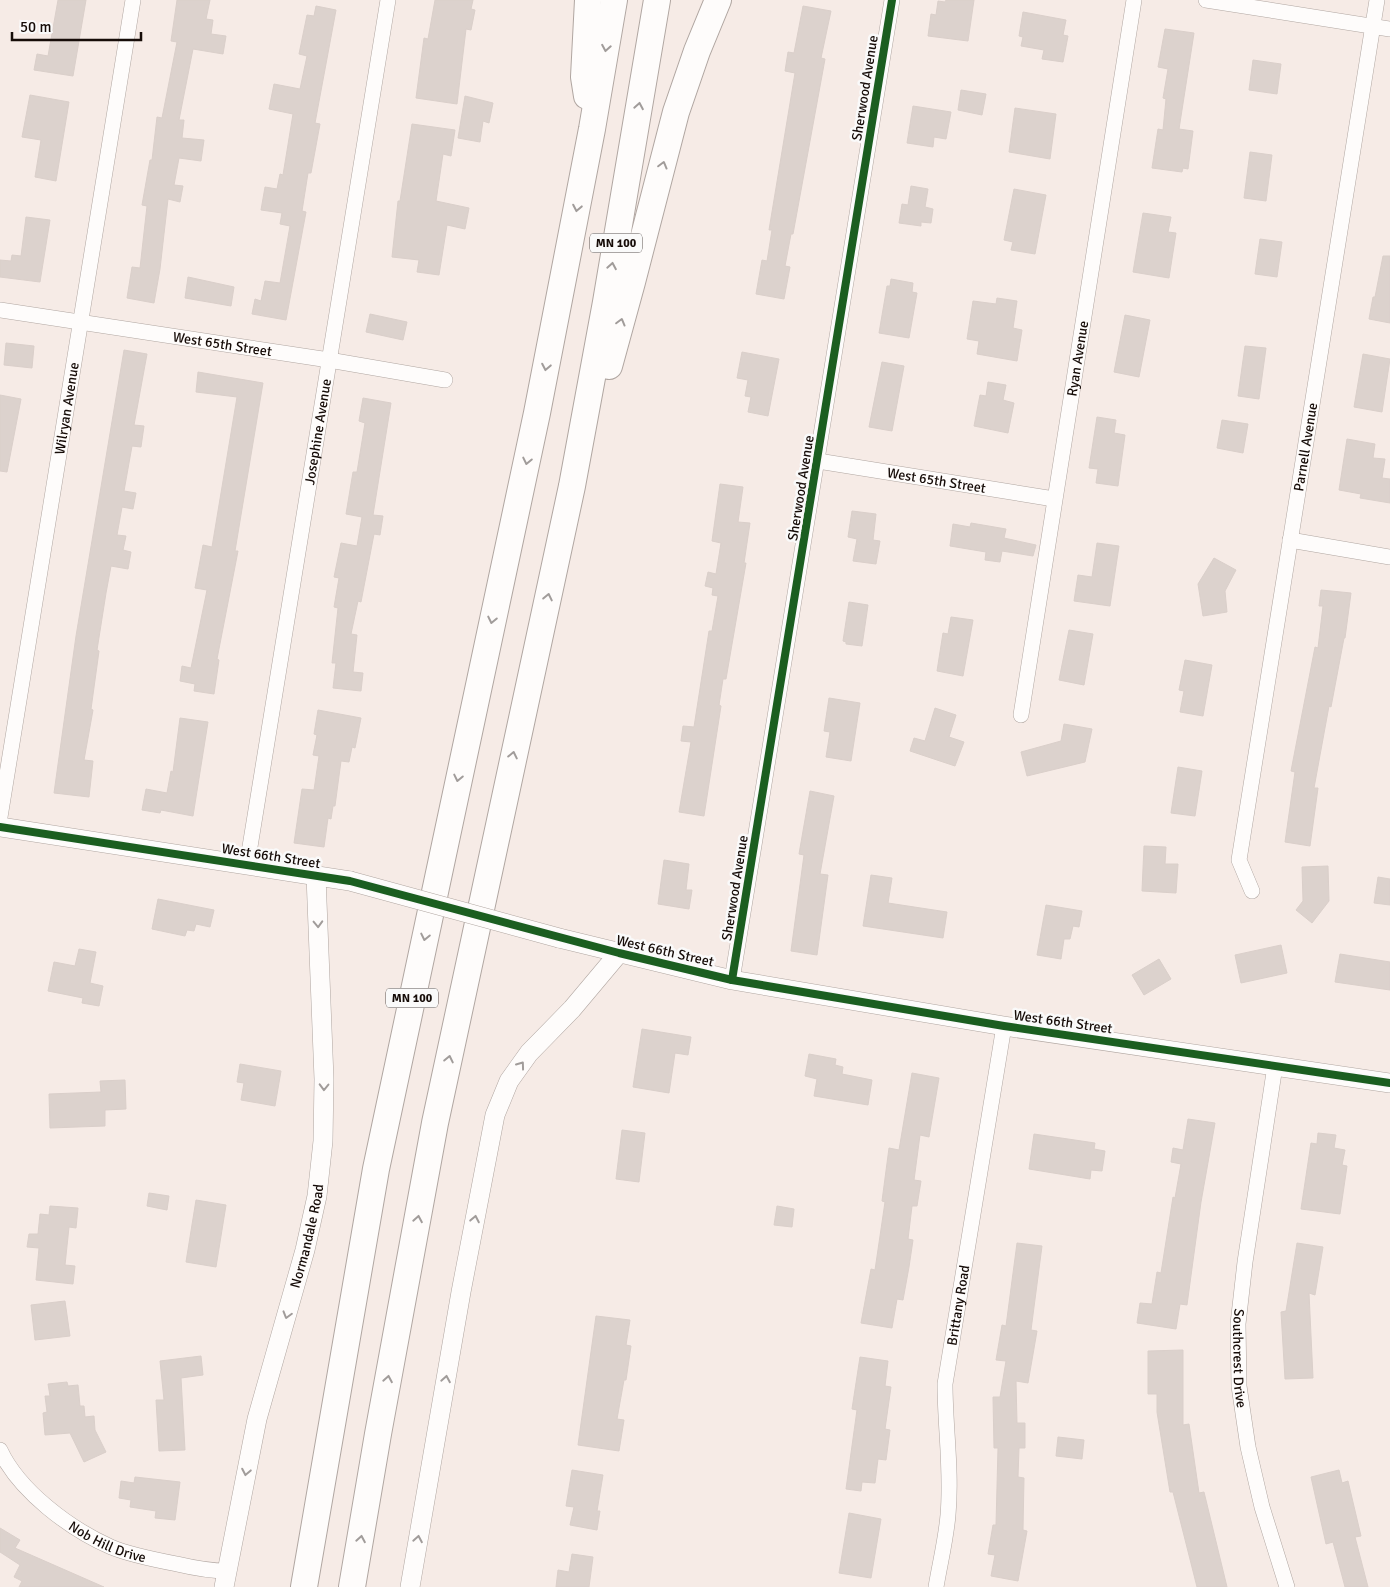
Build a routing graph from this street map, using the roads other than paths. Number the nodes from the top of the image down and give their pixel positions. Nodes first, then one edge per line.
1 (133, 0) edge
2 (388, 0) edge
3 (588, 0) edge
4 (614, 0) edge
5 (657, 0) edge
6 (718, 0) edge
7 (892, 0) edge
8 (1134, 0) edge
9 (1206, 0) edge
10 (1376, 0) edge
11 (1372, 26) junction
12 (1390, 29) edge
13 (592, 129) junction
14 (0, 310) edge
15 (81, 322) junction
16 (329, 360) junction
17 (445, 380) dead end
18 (818, 461) junction
19 (572, 486) junction
20 (1054, 499) junction
21 (1290, 540) junction
22 (1390, 557) edge
23 (1020, 715) dead end
24 (0, 817) edge
25 (0, 827) edge
26 (247, 865) junction
27 (316, 876) junction
28 (1252, 891) dead end
29 (619, 954) junction
30 (732, 980) junction
31 (1004, 1026) junction
32 (1275, 1066) junction
33 (1390, 1083) edge
34 (0, 1450) edge
35 (225, 1579) edge
36 (304, 1587) edge
37 (352, 1587) edge
38 (410, 1587) edge
39 (936, 1587) edge
40 (1287, 1587) edge

1 - 15 street, Wilryan Avenue
2 - 16 street, Josephine Avenue
3 - 13 highway
4 -> 13 highway, MN 100
19 -> 5 highway, MN 100
19 -> 6 highway
7 - 18 street, Sherwood Avenue
8 - 20 street, Ryan Avenue
9 - 11 street
10 - 11 street, Parnell Avenue
11 - 12 street
11 - 21 street, Parnell Avenue
13 -> 36 highway, MN 100
14 - 15 street, West 65th Street
15 - 16 street, West 65th Street
15 - 24 street, Wilryan Avenue
16 - 17 street, West 65th Street
16 - 26 street, Josephine Avenue
18 - 20 street, West 65th Street
18 - 30 street, Sherwood Avenue
37 -> 19 highway, MN 100
20 - 23 street, Ryan Avenue
21 - 22 street
21 - 28 street, Parnell Avenue
25 - 26 street, West 66th Street
26 - 27 street, West 66th Street
27 - 29 street, West 66th Street, bridge
27 -> 35 street, Normandale Road
29 - 30 street, West 66th Street
38 -> 29 street
30 - 31 street, West 66th Street
31 - 32 street, West 66th Street
31 - 39 street, Brittany Road
32 - 33 street, West 66th Street
32 - 40 street, Southcrest Drive
34 - 35 street, Nob Hill Drive

